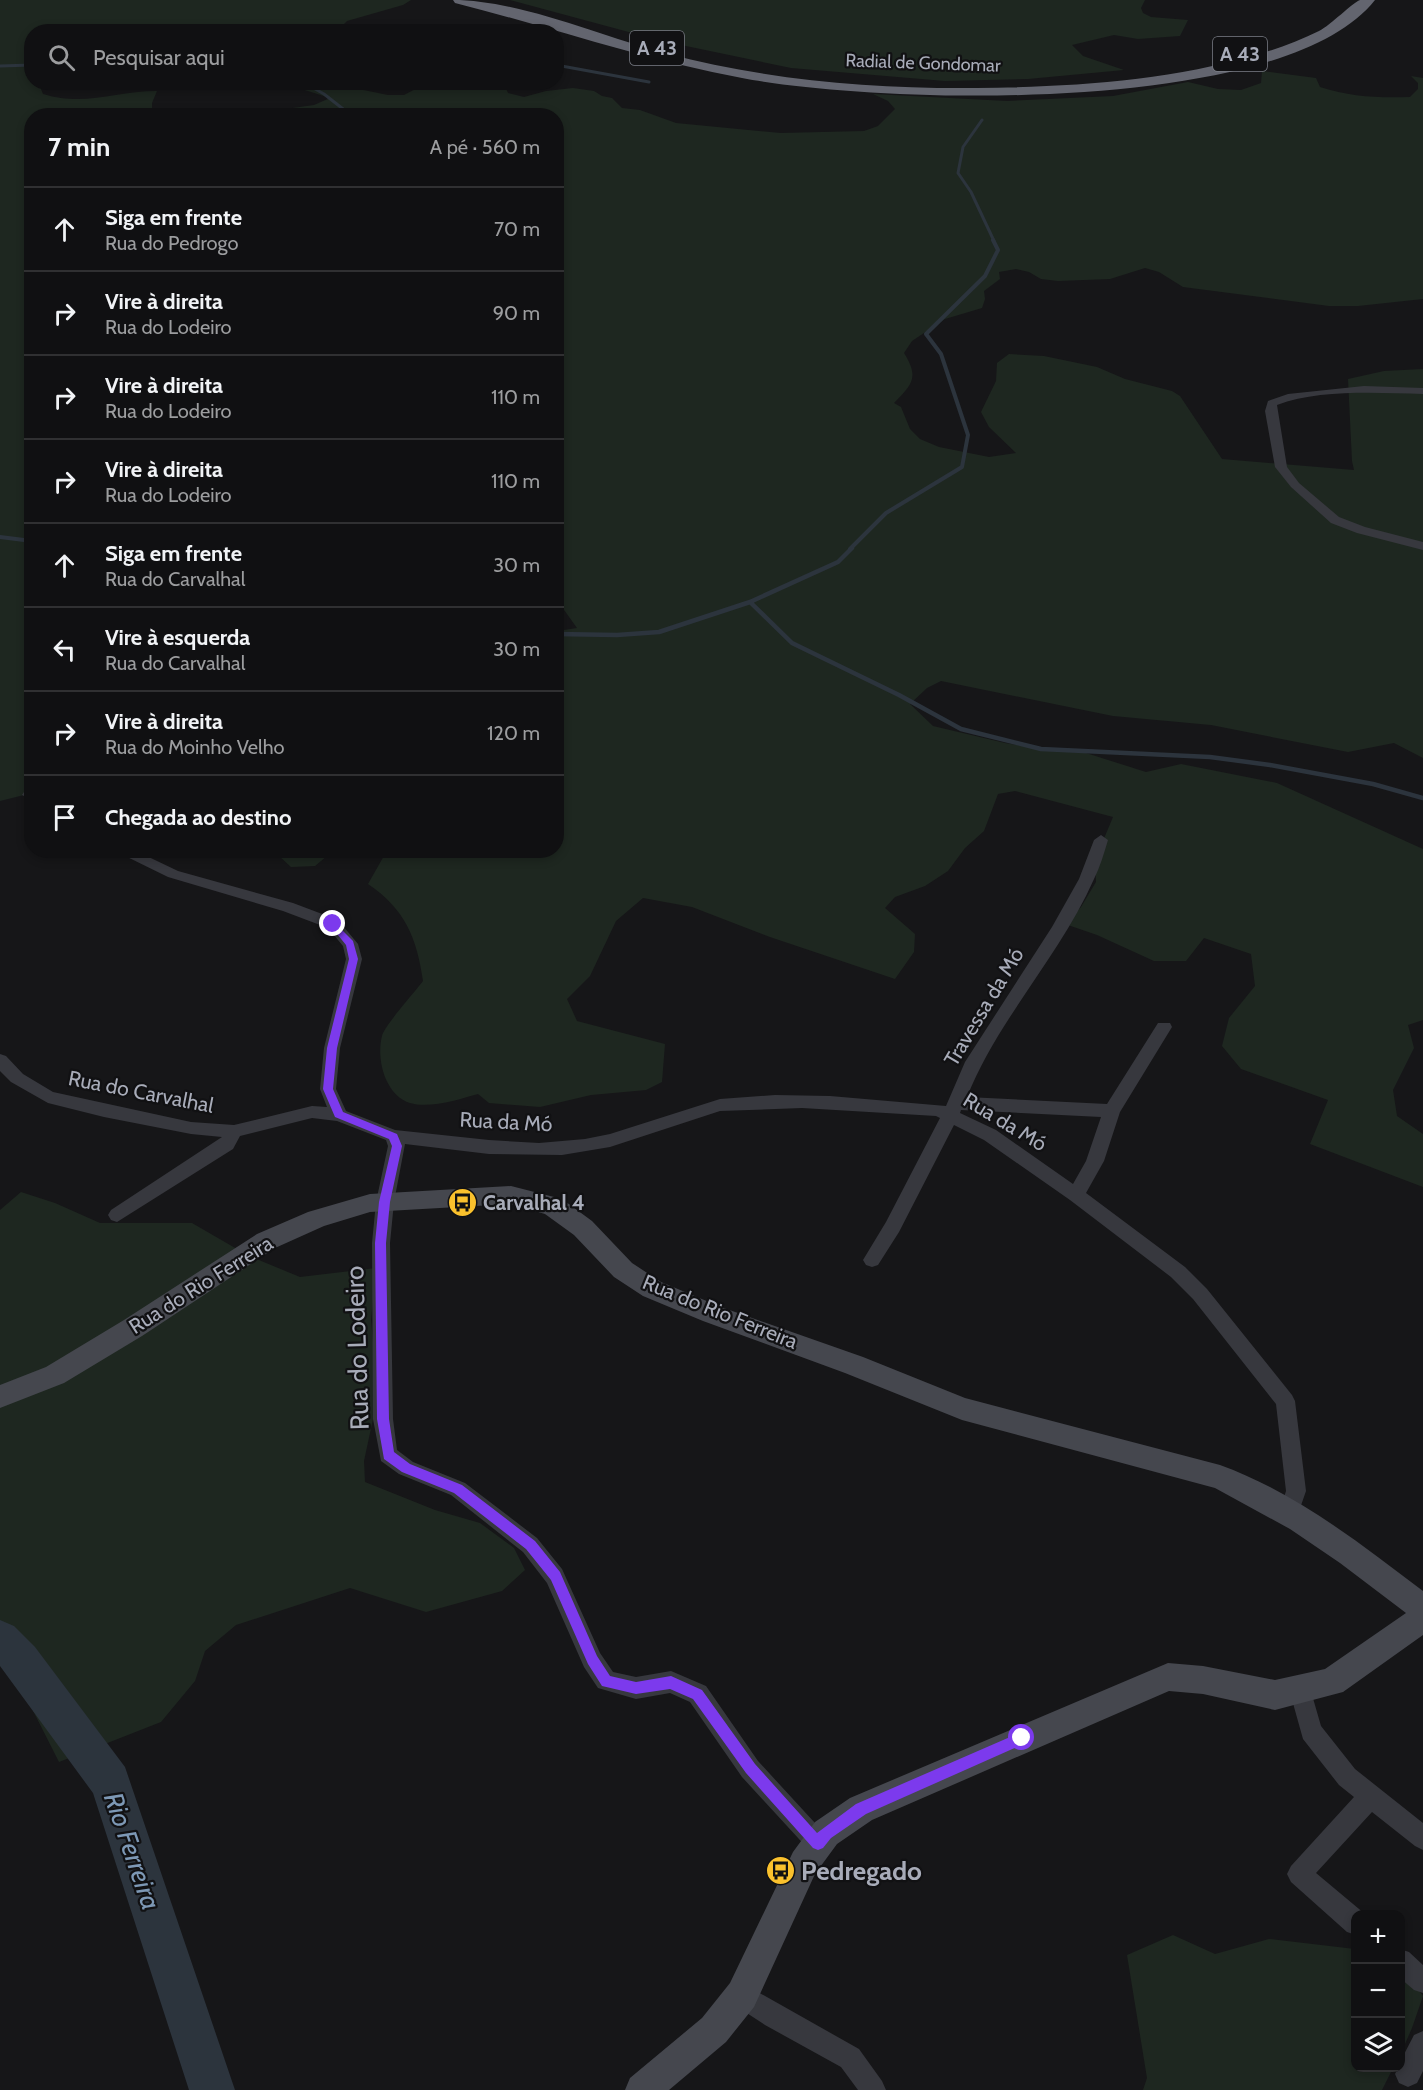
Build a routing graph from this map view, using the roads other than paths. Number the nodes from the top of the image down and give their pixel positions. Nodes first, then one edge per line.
1 (460, 0) edge
2 (489, 0) edge
3 (1348, 0) edge
4 (1374, 3) edge
5 (555, 24) edge
6 (564, 27) edge
7 (1170, 74) junction
8 (826, 82) junction
9 (1423, 391) edge
10 (1423, 546) edge
11 (1101, 840) dead end
12 (138, 858) edge
13 (1164, 1028) dead end
14 (0, 1060) edge
15 (953, 1108) junction
16 (1112, 1111) junction
17 (339, 1114) junction
18 (234, 1131) junction
19 (393, 1136) junction
20 (1076, 1195) junction
21 (385, 1202) junction
22 (117, 1215) dead end
23 (873, 1260) dead end
24 (0, 1397) edge
25 (1289, 1513) junction
26 (1423, 1609) edge
27 (1423, 1618) edge
28 (1300, 1689) junction
29 (1371, 1796) junction
30 (1423, 1838) edge
31 (818, 1843) junction
32 (1351, 1919) edge
33 (1404, 1964) edge
34 (1423, 1981) edge
35 (742, 1995) junction
36 (1423, 2044) edge
37 (1408, 2074) dead end
38 (642, 2090) edge
39 (873, 2090) edge

1 - 5 highway, Radial de Gondomar / A 43
2 - 8 highway, Radial de Gondomar / A 43
3 - 7 highway, Radial de Gondomar / A 43
4 - 7 highway, Radial de Gondomar / A 43
6 - 8 highway, Radial de Gondomar / A 43
7 - 8 highway, Radial de Gondomar / A 43
7 - 8 highway, Radial de Gondomar / A 43
9 - 10 street
11 - 15 street, Travessa da Mó
12 - 17 street
13 - 16 street
14 - 18 street, Rua do Carvalhal
15 - 16 street
15 - 19 street, Rua da Mó
15 - 20 street, Rua da Mó
15 - 23 street, Travessa da Mó
16 - 20 street
17 - 18 street, Rua do Carvalhal
17 - 19 street, Rua do Carvalhal
18 - 22 street
19 - 21 street
20 - 25 street, Rua da Mó
21 - 24 street, Rua do Rio Ferreira
21 - 25 street, Rua do Rio Ferreira
21 - 31 street, Rua do Lodeiro
25 - 26 street, Rua do Rio Ferreira
27 - 28 street
28 - 29 street
28 - 31 street
29 - 30 street
29 - 32 street
31 - 35 street
33 - 34 street
35 - 38 street
35 - 39 street
36 - 37 street

